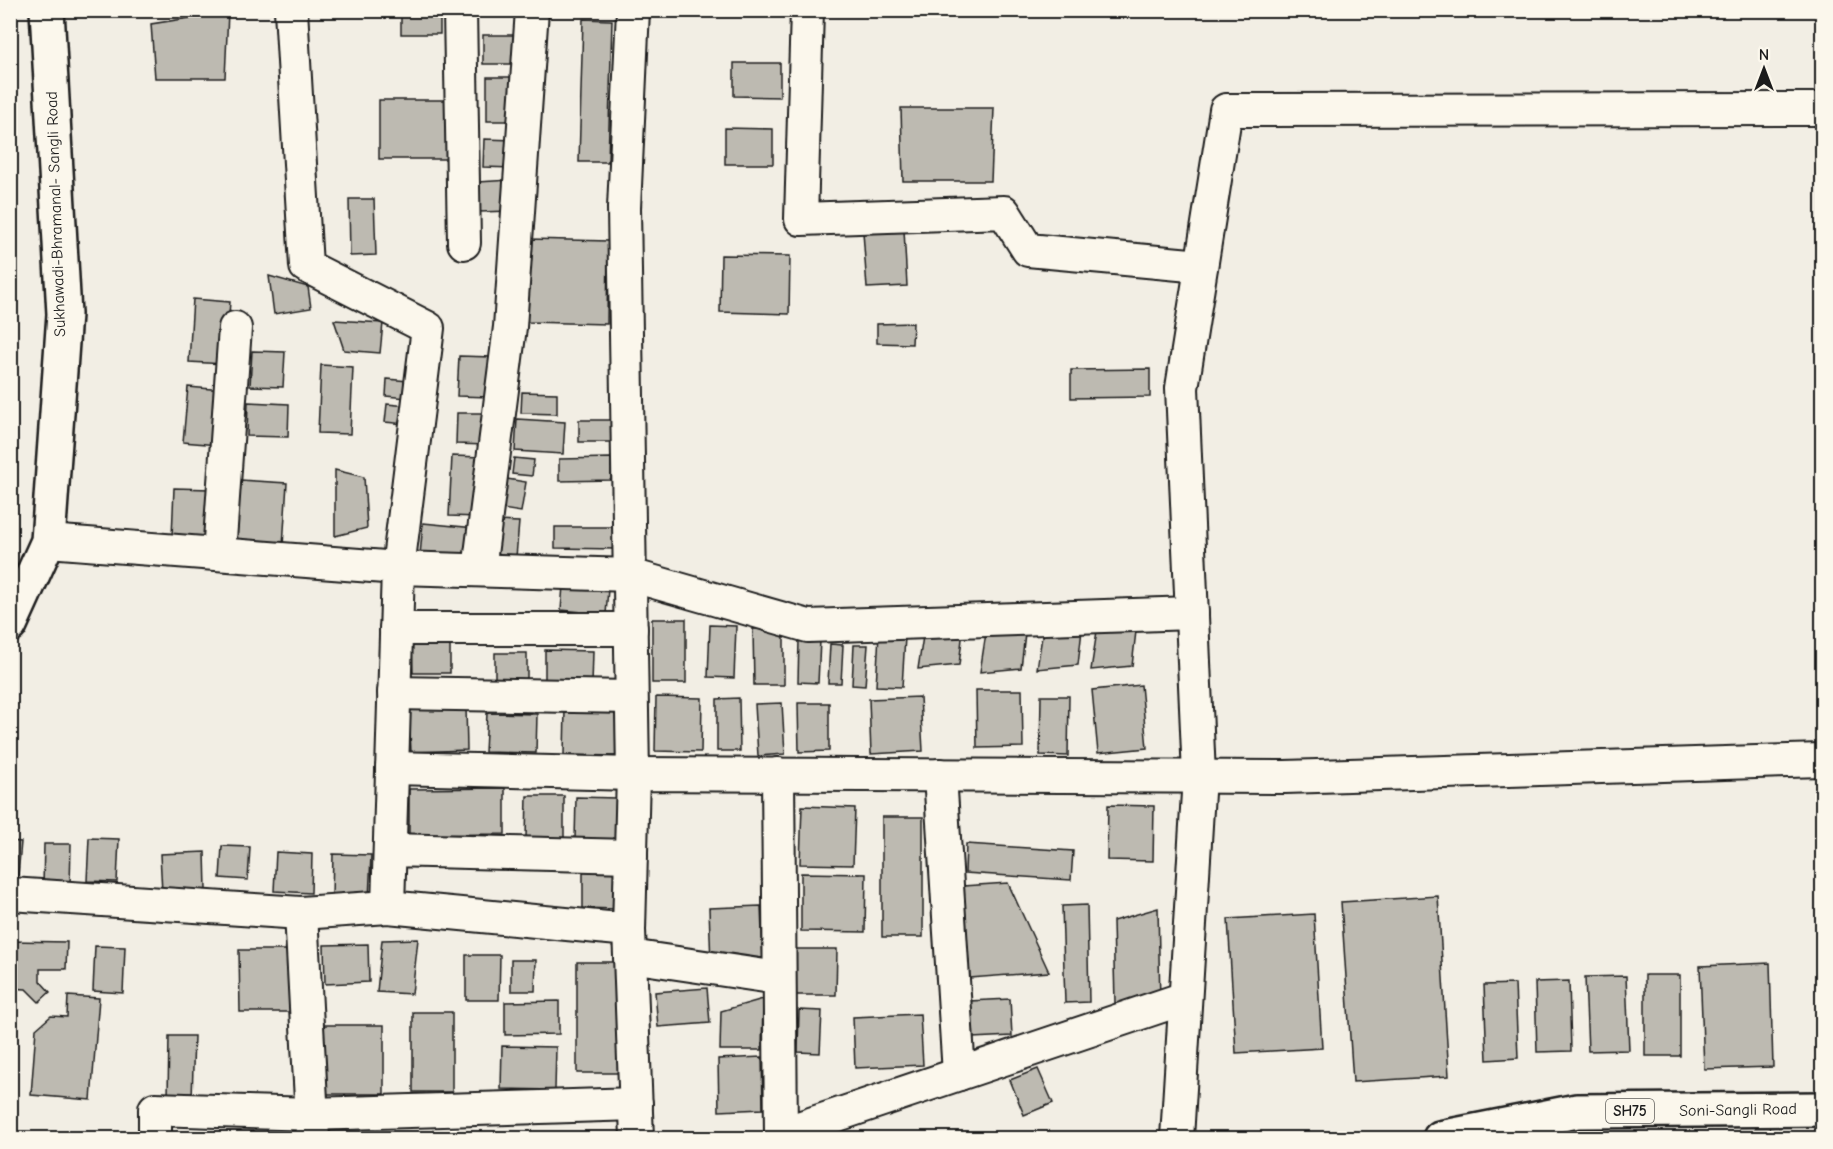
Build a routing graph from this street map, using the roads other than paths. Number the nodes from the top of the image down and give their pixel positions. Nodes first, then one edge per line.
1 (47, 10) edge
2 (291, 10) edge
3 (460, 10) edge
4 (532, 10) edge
5 (633, 10) edge
6 (807, 10) edge
7 (1822, 109) edge
8 (464, 243) dead end
9 (1201, 266) junction
10 (235, 328) dead end
11 (48, 541) junction
12 (219, 554) junction
13 (398, 568) junction
14 (480, 570) junction
15 (630, 575) junction
16 (1192, 613) junction
17 (10, 625) edge
18 (396, 629) junction
19 (630, 629) junction
20 (394, 693) junction
21 (632, 697) junction
22 (1822, 760) edge
23 (392, 768) junction
24 (633, 774) junction
25 (778, 774) junction
26 (940, 775) junction
27 (1199, 776) junction
28 (390, 850) junction
29 (630, 856) junction
30 (10, 894) edge
31 (388, 907) junction
32 (301, 913) junction
33 (630, 943) junction
34 (779, 978) junction
35 (1185, 998) junction
36 (959, 1074) junction
37 (636, 1104) junction
38 (1822, 1109) edge
39 (312, 1126) edge
40 (781, 1136) edge
41 (1458, 1137) edge
42 (155, 1138) edge
43 (637, 1138) edge
44 (1177, 1138) edge

1 - 11 main road, Sukhawadi-Bhramanal- Sangli Road
2 - 13 street
3 - 8 street
4 - 14 street
5 - 15 street
6 - 9 street
7 - 9 street
9 - 16 street
10 - 12 street
11 - 12 street
11 - 17 main road, Sukhawadi-Bhramanal- Sangli Road
12 - 13 street
13 - 14 street
13 - 18 street
14 - 15 street
15 - 16 street
15 - 19 street
16 - 27 street
18 - 19 street
18 - 20 street
19 - 21 street
20 - 21 street
20 - 23 street
21 - 24 street
22 - 27 street
23 - 24 street
23 - 28 street
24 - 25 street
24 - 29 street
25 - 26 street
25 - 34 street
26 - 27 street
26 - 36 street
27 - 35 street
28 - 29 street
28 - 31 street
29 - 33 street
30 - 32 street
31 - 32 street
31 - 33 street
32 - 39 street
33 - 34 street
33 - 37 street
34 - 40 street
35 - 36 street
35 - 44 street
36 - 40 street
37 - 39 street
37 - 43 street
38 - 41 main road, Soni-Sangli Road / SH75
39 - 42 street

